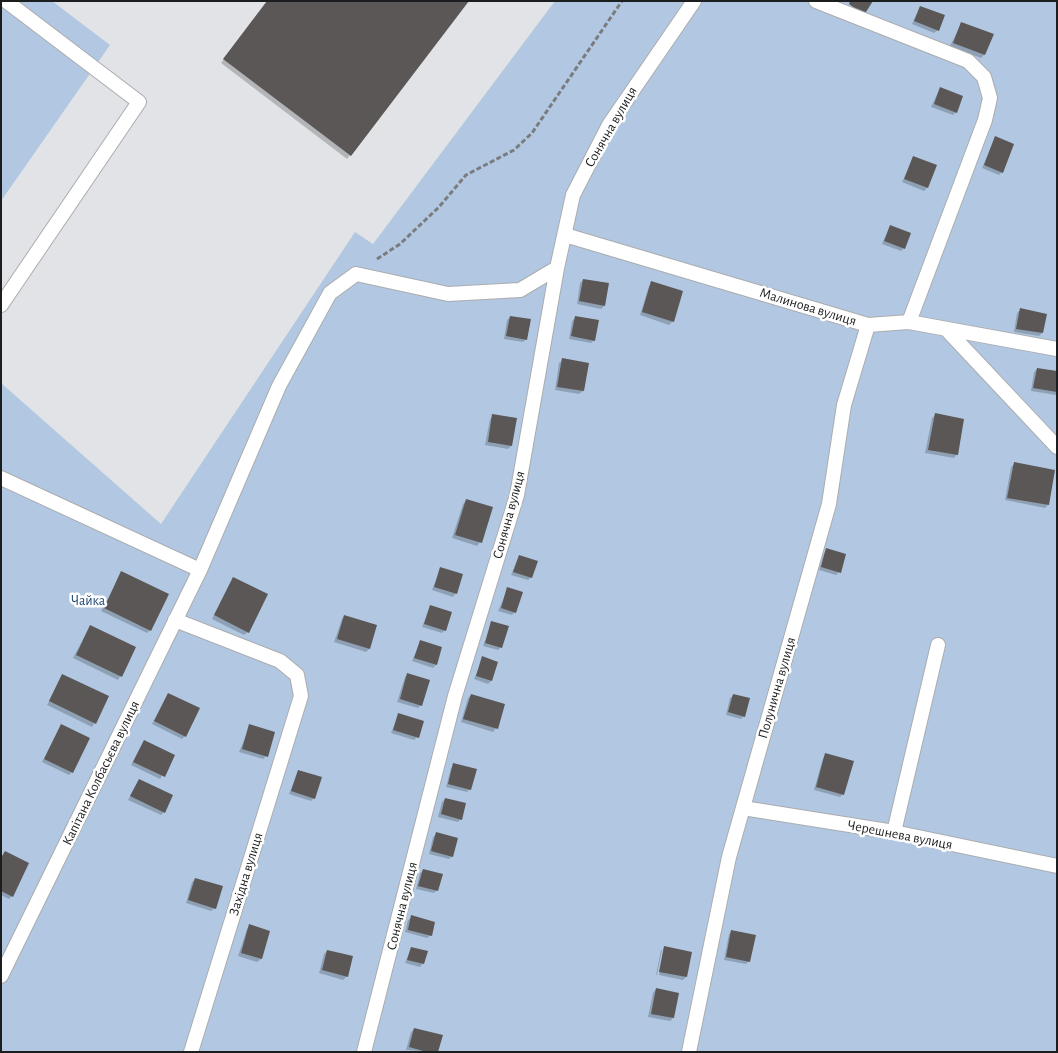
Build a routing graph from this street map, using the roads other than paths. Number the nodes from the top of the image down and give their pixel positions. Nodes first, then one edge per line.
1 (6, 1) edge
2 (694, 1) edge
3 (816, 1) edge
4 (565, 234) junction
5 (558, 268) junction
6 (1, 305) edge
7 (909, 322) junction
8 (868, 325) junction
9 (946, 329) junction
10 (1057, 349) edge
11 (1057, 447) edge
12 (1, 478) edge
13 (200, 570) junction
14 (175, 620) junction
15 (938, 645) dead end
16 (743, 808) junction
17 (894, 832) junction
18 (1057, 866) edge
19 (1, 976) edge
20 (191, 1052) edge
21 (364, 1052) edge
22 (689, 1052) edge

1 - 6 lane
2 - 4 lane, Сонячна вулиця
3 - 7 lane
4 - 5 lane, Сонячна вулиця
4 - 8 lane, Малинова вулиця
5 - 13 lane, Капітана Колбасьєва вулиця
5 - 21 lane, Сонячна вулиця
7 - 8 lane, Малинова вулиця
7 - 9 lane, Малинова вулиця
8 - 16 lane, Полунична вулиця
9 - 10 lane, Малинова вулиця
9 - 11 lane
12 - 13 lane
13 - 14 lane, Капітана Колбасьєва вулиця
14 - 19 lane, Капітана Колбасьєва вулиця
14 - 20 lane, Західна вулиця
15 - 17 lane
16 - 17 lane, Черешнева вулиця
16 - 22 lane, Полунична вулиця
17 - 18 lane, Черешнева вулиця

